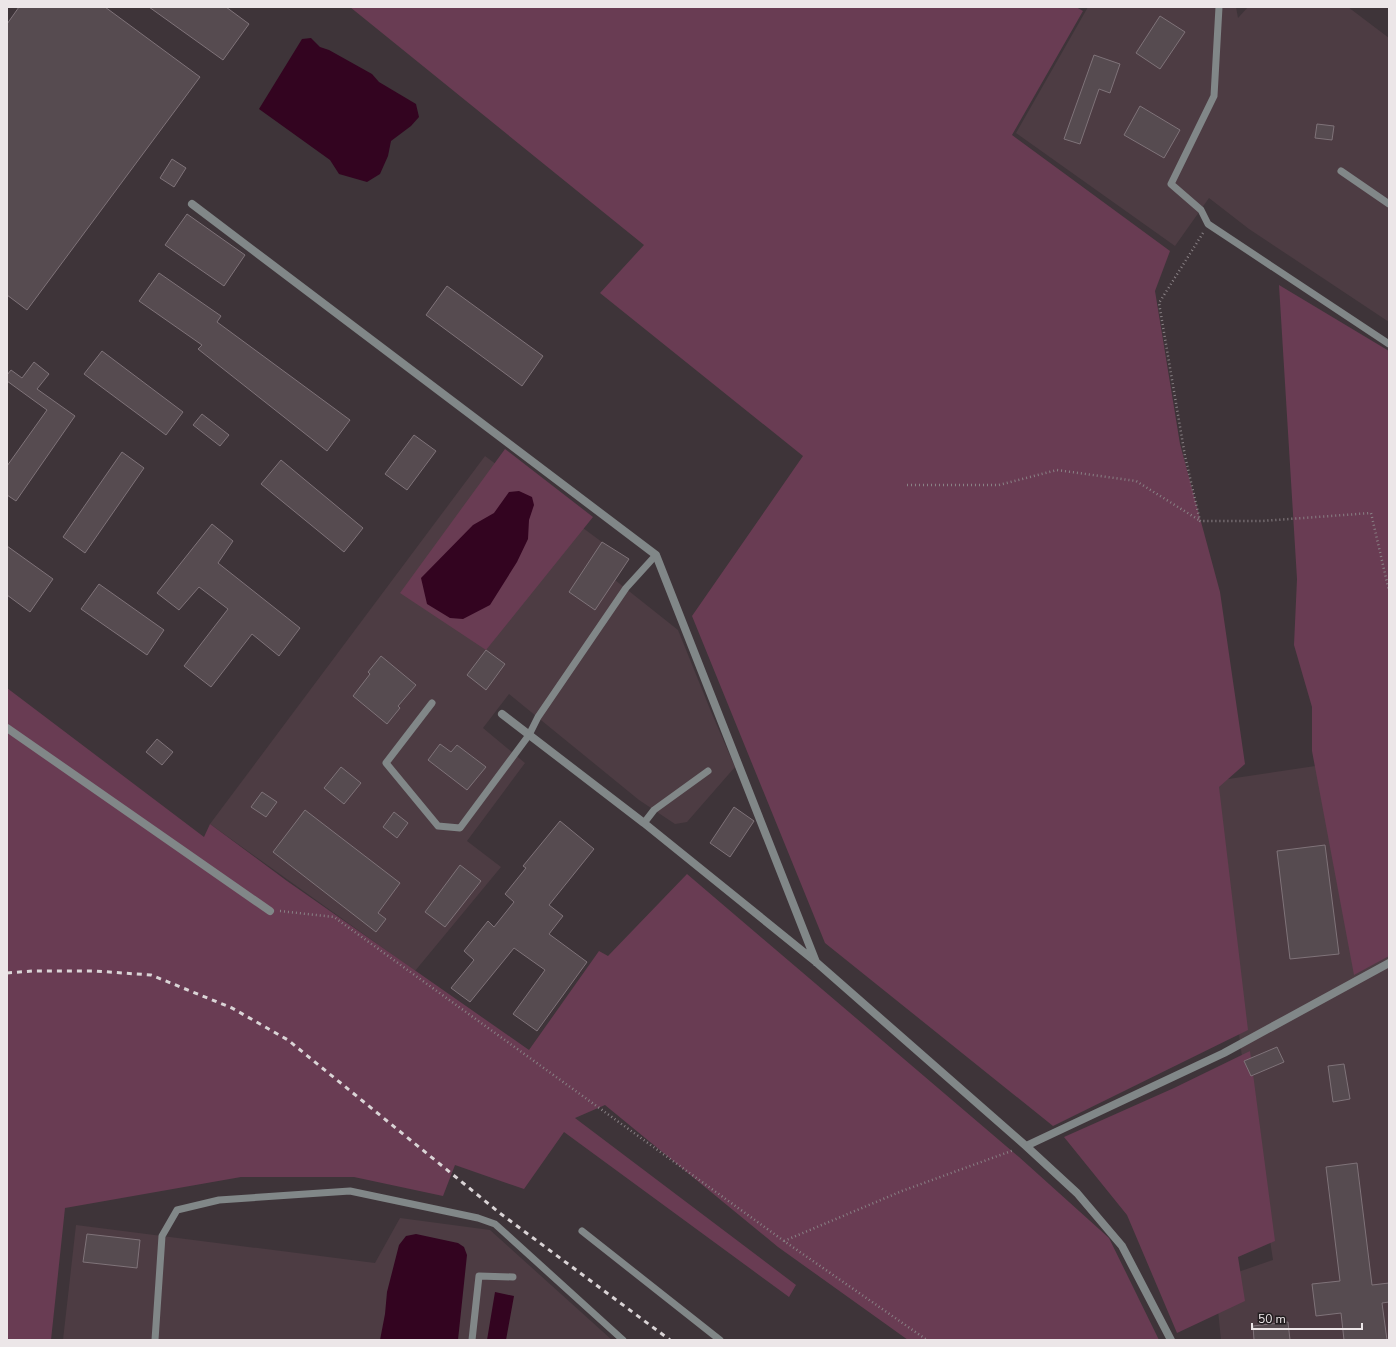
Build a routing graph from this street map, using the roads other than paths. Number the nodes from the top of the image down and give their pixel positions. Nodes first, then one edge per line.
1 (1219, 7) edge
2 (1341, 171) dead end
3 (192, 204) dead end
4 (1389, 204) edge
5 (1389, 344) edge
6 (656, 555) junction
7 (432, 703) dead end
8 (502, 714) dead end
9 (7, 728) edge
10 (529, 735) junction
11 (708, 771) dead end
12 (644, 823) junction
13 (270, 910) road end
14 (816, 962) junction
15 (1389, 963) edge
16 (1026, 1146) junction
17 (582, 1231) dead end
18 (513, 1277) dead end
19 (155, 1340) edge
20 (472, 1340) edge
21 (623, 1340) edge
22 (720, 1340) edge
23 (1171, 1340) edge

1 - 5 lane
2 - 4 lane
3 - 6 street
6 - 10 lane
6 - 14 street
7 - 10 lane
8 - 10 street
9 - 13 street
10 - 12 street
11 - 12 lane
12 - 14 street
14 - 16 street
15 - 16 street
16 - 23 street
17 - 22 lane
18 - 20 lane
19 - 21 lane

